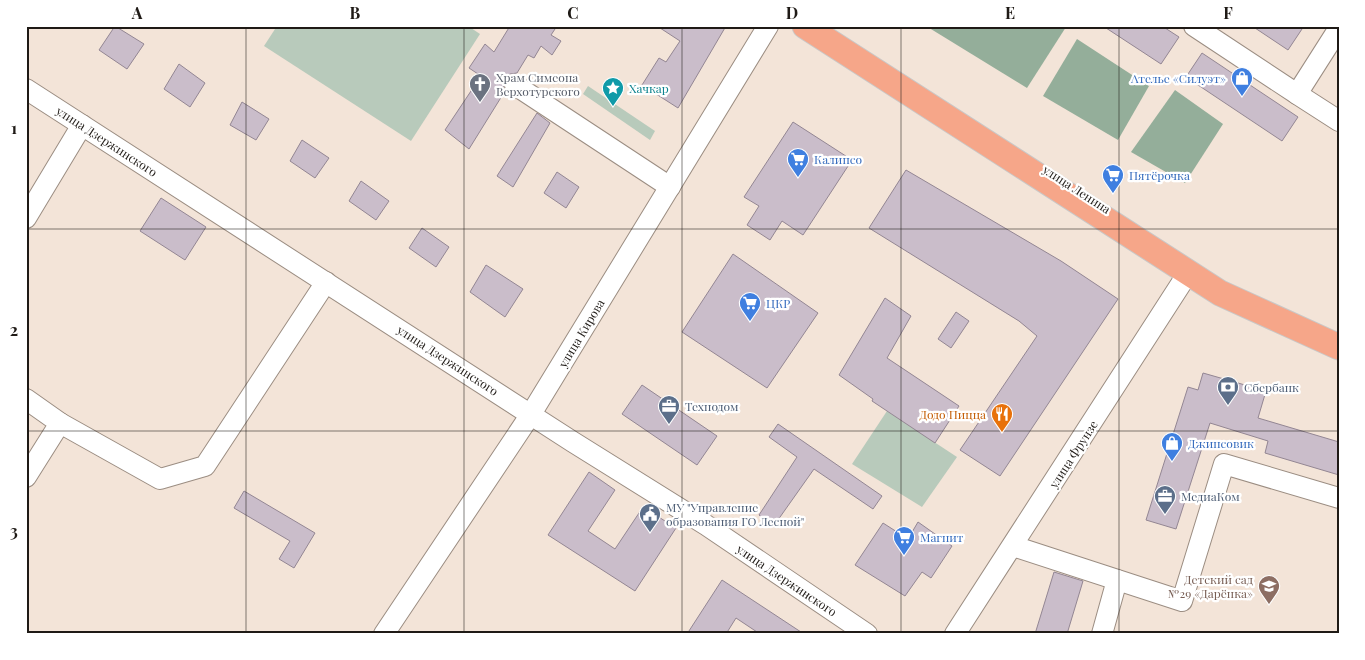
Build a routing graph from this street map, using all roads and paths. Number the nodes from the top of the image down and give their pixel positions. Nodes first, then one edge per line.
1 (768, 26) edge
2 (806, 26) edge
3 (824, 26) edge
4 (1194, 26) edge
5 (1339, 28) edge
6 (515, 85) dead end
7 (26, 89) edge
8 (1297, 94) junction
9 (1339, 121) edge
10 (82, 125) junction
11 (670, 187) junction
12 (26, 218) edge
13 (1191, 269) junction
14 (326, 282) junction
15 (1339, 334) edge
16 (1339, 347) edge
17 (26, 399) edge
18 (531, 414) junction
19 (60, 423) junction
20 (26, 477) edge
21 (1339, 498) edge
22 (1013, 546) junction
23 (1117, 580) junction
24 (384, 634) edge
25 (867, 634) edge
26 (956, 634) edge
27 (1102, 634) edge

1 - 11 street, улица Кирова
2 - 13 main road
3 - 13 main road, улица Ленина
4 - 8 street
5 - 8 street
6 - 11 street
7 - 10 street, улица Дзержинского
8 - 9 street
10 - 12 street
10 - 14 street, улица Дзержинского
11 - 18 street, улица Кирова
13 - 15 main road, улица Ленина
13 - 16 main road
13 - 22 street, улица Фрунзе
14 - 18 street, улица Дзержинского
14 - 19 street
17 - 19 street
18 - 24 street, улица Кирова
18 - 25 street, улица Дзержинского
19 - 20 street
21 - 23 street
22 - 23 street
22 - 26 street, улица Фрунзе
23 - 27 street

